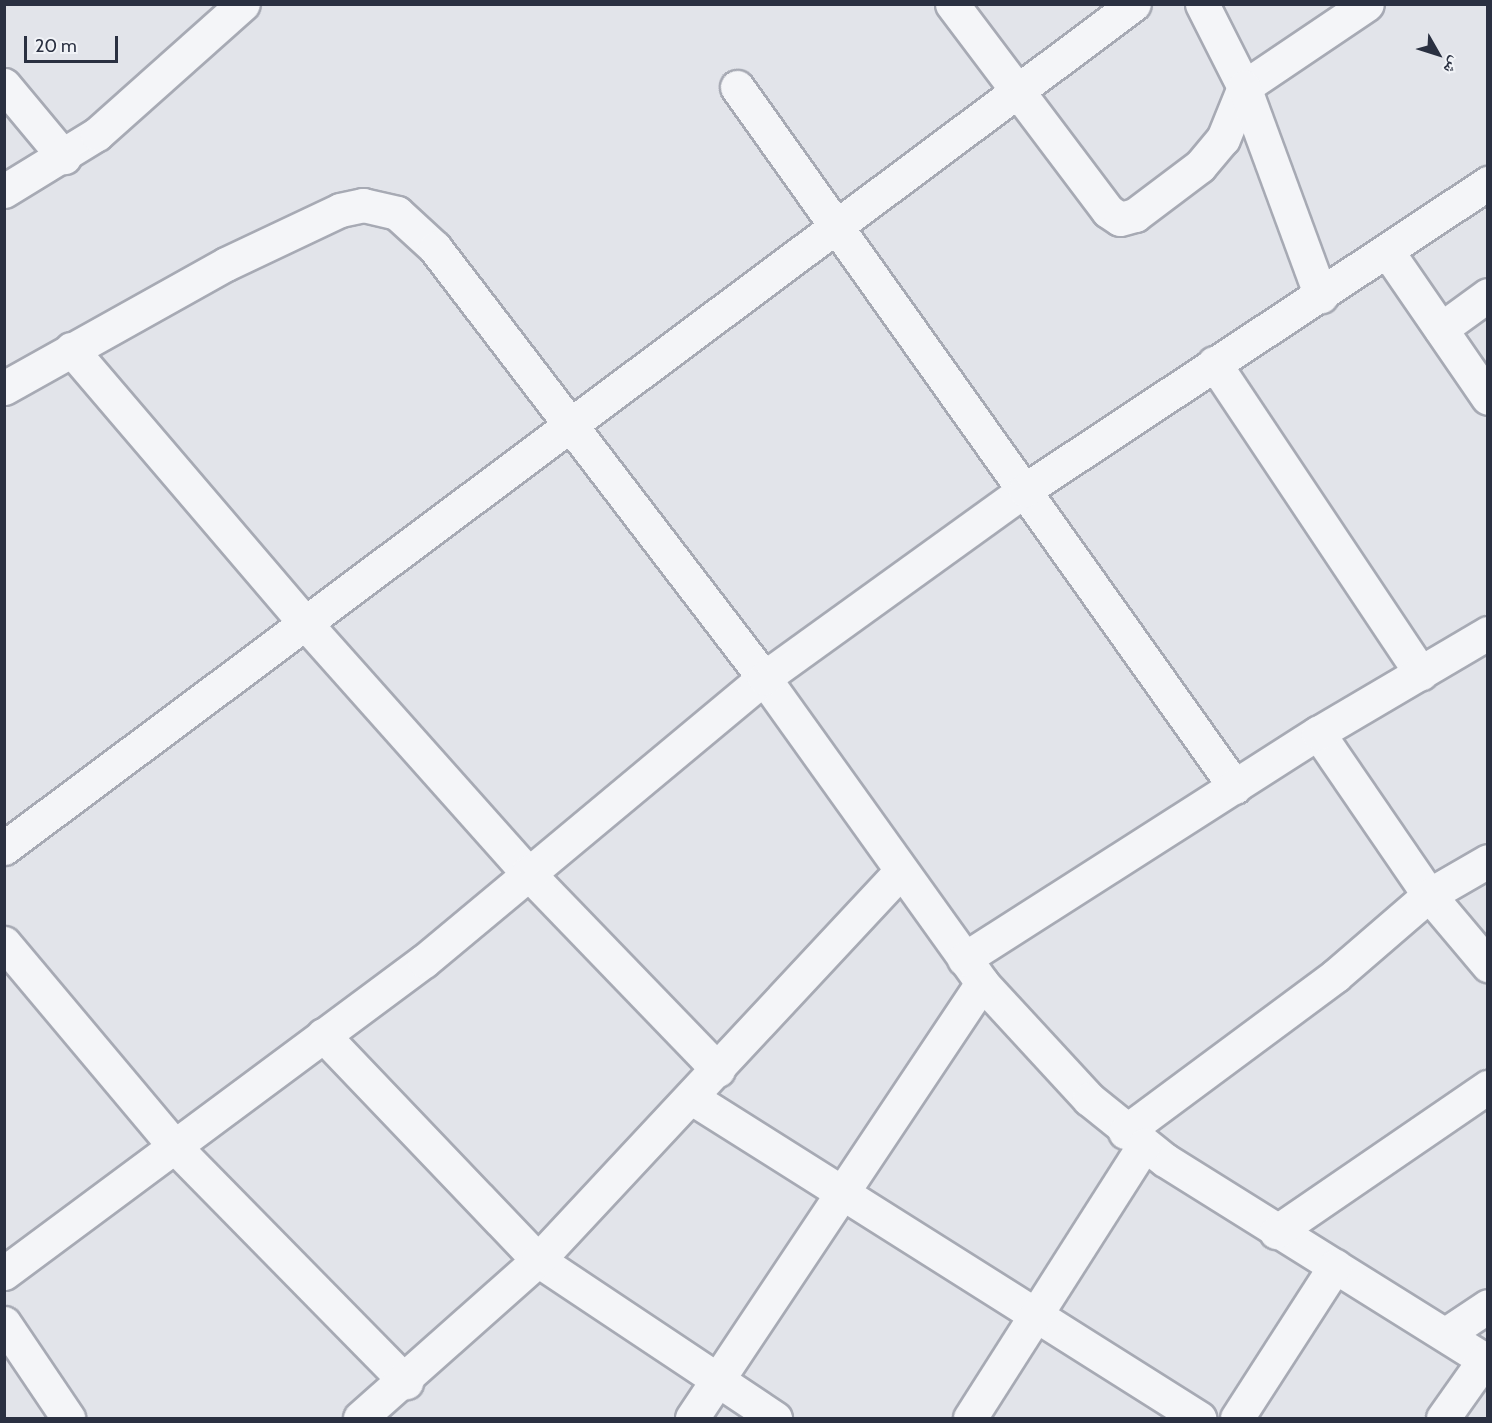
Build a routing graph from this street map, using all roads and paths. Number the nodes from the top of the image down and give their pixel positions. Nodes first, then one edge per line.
1 (243, 4) edge
2 (952, 4) edge
3 (1134, 4) edge
4 (1202, 4) edge
5 (1367, 4) edge
6 (4, 85) edge
7 (737, 87) dead end
8 (1244, 87) junction
9 (1021, 91) junction
10 (64, 157) junction
11 (1488, 183) edge
12 (4, 190) edge
13 (838, 229) junction
14 (1387, 251) junction
15 (1488, 295) edge
16 (1321, 296) junction
17 (1441, 329) junction
18 (71, 349) junction
19 (1214, 363) junction
20 (4, 388) edge
21 (1488, 398) edge
22 (570, 426) junction
23 (1025, 490) junction
24 (306, 624) junction
25 (1488, 633) edge
26 (1421, 673) junction
27 (764, 678) junction
28 (1318, 733) junction
29 (1235, 786) junction
30 (4, 848) edge
31 (1488, 861) edge
32 (901, 871) junction
33 (527, 872) junction
34 (1429, 895) junction
35 (4, 943) edge
36 (1488, 965) edge
37 (973, 971) junction
38 (323, 1035) junction
39 (718, 1071) junction
40 (1488, 1087) edge
41 (692, 1098) junction
42 (1135, 1138) junction
43 (177, 1149) junction
44 (843, 1190) junction
45 (1276, 1232) junction
46 (538, 1260) junction
47 (1335, 1266) junction
48 (4, 1273) edge
49 (1488, 1305) edge
50 (1035, 1316) junction
51 (4, 1323) edge
52 (1446, 1334) junction
53 (1486, 1361) edge
54 (406, 1382) junction
55 (716, 1383) junction
56 (68, 1419) edge
57 (360, 1419) edge
58 (692, 1419) edge
59 (775, 1419) edge
60 (969, 1419) edge
61 (1199, 1419) edge
62 (1237, 1419) edge
63 (1443, 1419) edge

1 - 10 street
2 - 9 street
3 - 9 street
4 - 8 street
5 - 8 street
6 - 10 street
7 - 13 street
8 - 9 street
8 - 16 street
9 - 13 street
10 - 12 street
11 - 14 street
13 - 22 street
13 - 23 street
14 - 16 street
14 - 17 street
15 - 17 street
16 - 19 street
17 - 21 street
18 - 20 street
18 - 22 street
18 - 24 street
19 - 23 street
19 - 26 street
22 - 24 street
22 - 27 street
23 - 27 street
23 - 29 street
24 - 30 street
24 - 33 street
25 - 26 street
26 - 28 street
27 - 32 street
27 - 33 street
28 - 29 street
28 - 34 street
29 - 37 street
31 - 34 street
32 - 37 street
32 - 39 street
33 - 38 street
33 - 39 street
34 - 36 street
34 - 42 street
35 - 43 street
37 - 42 street
37 - 44 street
38 - 43 street
38 - 46 street
39 - 41 street
40 - 45 street
41 - 44 street
41 - 46 street
42 - 45 street
42 - 50 street
43 - 48 street
43 - 54 street
44 - 50 street
44 - 55 street
45 - 47 street
46 - 54 street
46 - 55 street
47 - 52 street
47 - 62 street
49 - 52 street
50 - 60 street
50 - 61 street
51 - 56 street
52 - 53 street
53 - 63 street
54 - 57 street
55 - 58 street
55 - 59 street

